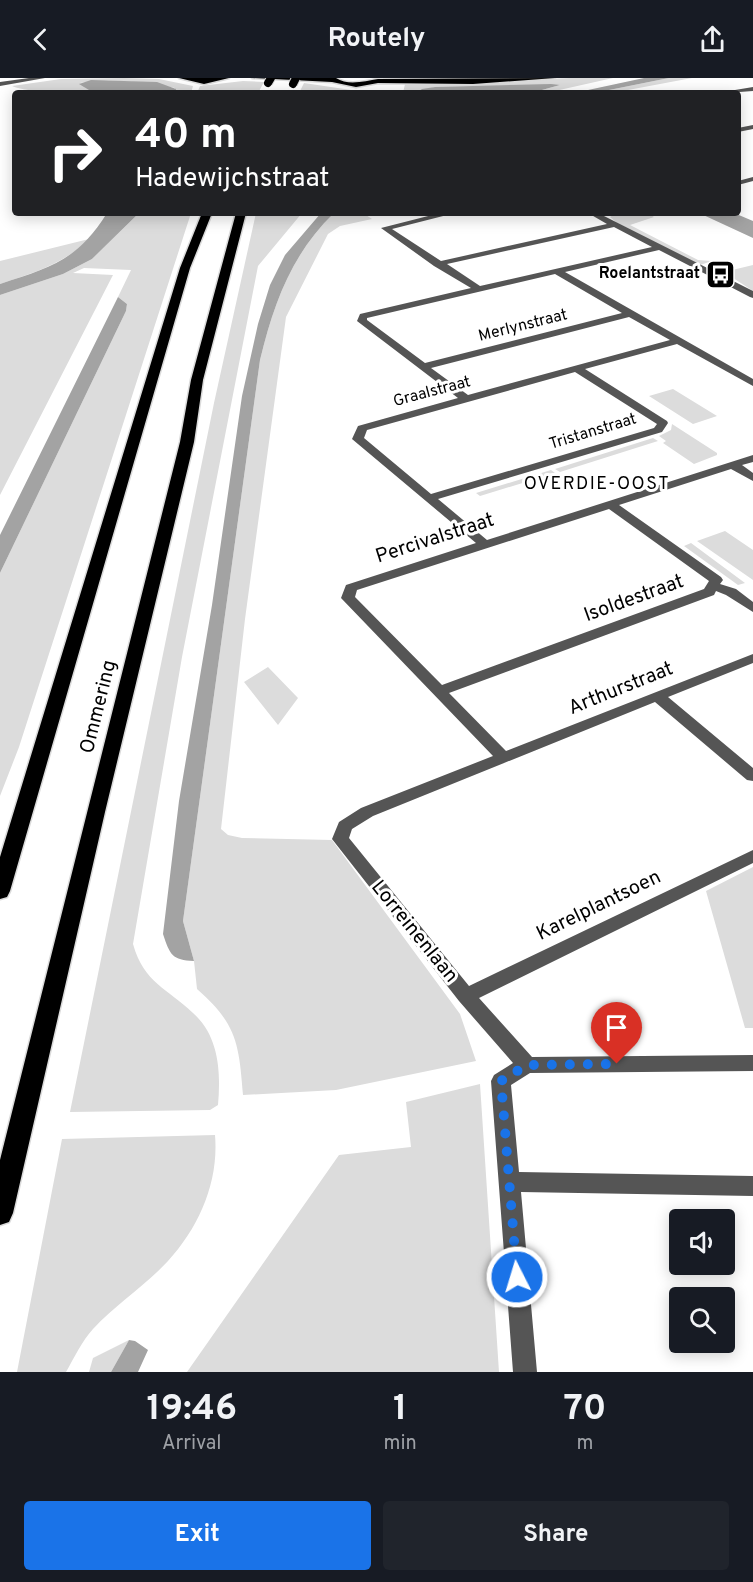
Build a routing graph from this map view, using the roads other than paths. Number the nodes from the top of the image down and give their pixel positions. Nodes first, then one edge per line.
1 (21, 78) edge
2 (42, 78) edge
3 (183, 78) edge
4 (225, 78) edge
5 (256, 78) edge
6 (462, 78) edge
7 (551, 78) edge
8 (332, 79) edge
9 (379, 79) edge
10 (409, 80) edge
11 (197, 81) junction
12 (0, 82) edge
13 (354, 89) edge
14 (194, 90) edge
15 (369, 90) edge
16 (194, 216) edge
17 (206, 216) edge
18 (241, 216) edge
19 (438, 216) edge
20 (600, 216) edge
21 (614, 225) junction
22 (658, 248) junction
23 (437, 264) junction
24 (185, 268) junction
25 (556, 271) junction
26 (477, 288) junction
27 (753, 295) edge
28 (632, 313) junction
29 (679, 340) junction
30 (422, 367) junction
31 (576, 368) junction
32 (753, 383) edge
33 (467, 399) junction
34 (753, 458) edge
35 (733, 465) junction
36 (753, 478) edge
37 (430, 498) junction
38 (610, 504) junction
39 (483, 543) junction
40 (712, 586) junction
41 (753, 609) edge
42 (753, 658) edge
43 (438, 692) junction
44 (658, 697) junction
45 (503, 757) junction
46 (753, 776) edge
47 (753, 856) edge
48 (0, 891) edge
49 (466, 996) junction
50 (753, 1063) edge
51 (527, 1065) junction
52 (509, 1182) junction
53 (753, 1186) edge
54 (0, 1214) edge
55 (525, 1372) edge

1 - 12 street
2 - 12 street
3 - 11 highway
4 - 11 highway
5 - 8 highway
6 - 10 highway
7 - 10 highway
8 - 13 highway
9 - 10 highway
9 - 13 highway
10 - 15 highway
11 - 14 highway
16 - 24 highway
17 - 24 highway, Ommering
18 - 54 highway, Ommering
19 - 23 street
20 - 21 street
21 - 22 street
21 - 23 street
22 - 25 street
22 - 27 street
23 - 26 street
24 - 48 highway, Ommering
25 - 26 street
25 - 28 street
26 - 30 street
28 - 29 street
28 - 30 street, Merlynstraat
29 - 31 street, Graalstraat
29 - 32 street
30 - 33 street
31 - 33 street, Graalstraat
31 - 37 street, Tristanstraat
33 - 37 street, Graalstraat
34 - 35 street, Percivalstraat
35 - 36 street
35 - 38 street, Percivalstraat
37 - 39 street, Graalstraat
38 - 39 street, Percivalstraat
38 - 40 street, Isoldestraat
39 - 43 street, Percivalstraat
40 - 41 street
40 - 43 street, Isoldestraat
42 - 44 street, Arthurstraat
43 - 45 street, Percivalstraat
44 - 45 street, Arthurstraat
44 - 46 street
45 - 49 street, Lorreinenlaan
47 - 49 street, Karelplantsoen
49 - 51 street, Lorreinenlaan
50 - 51 street
51 - 52 street
52 - 53 street
52 - 55 street

